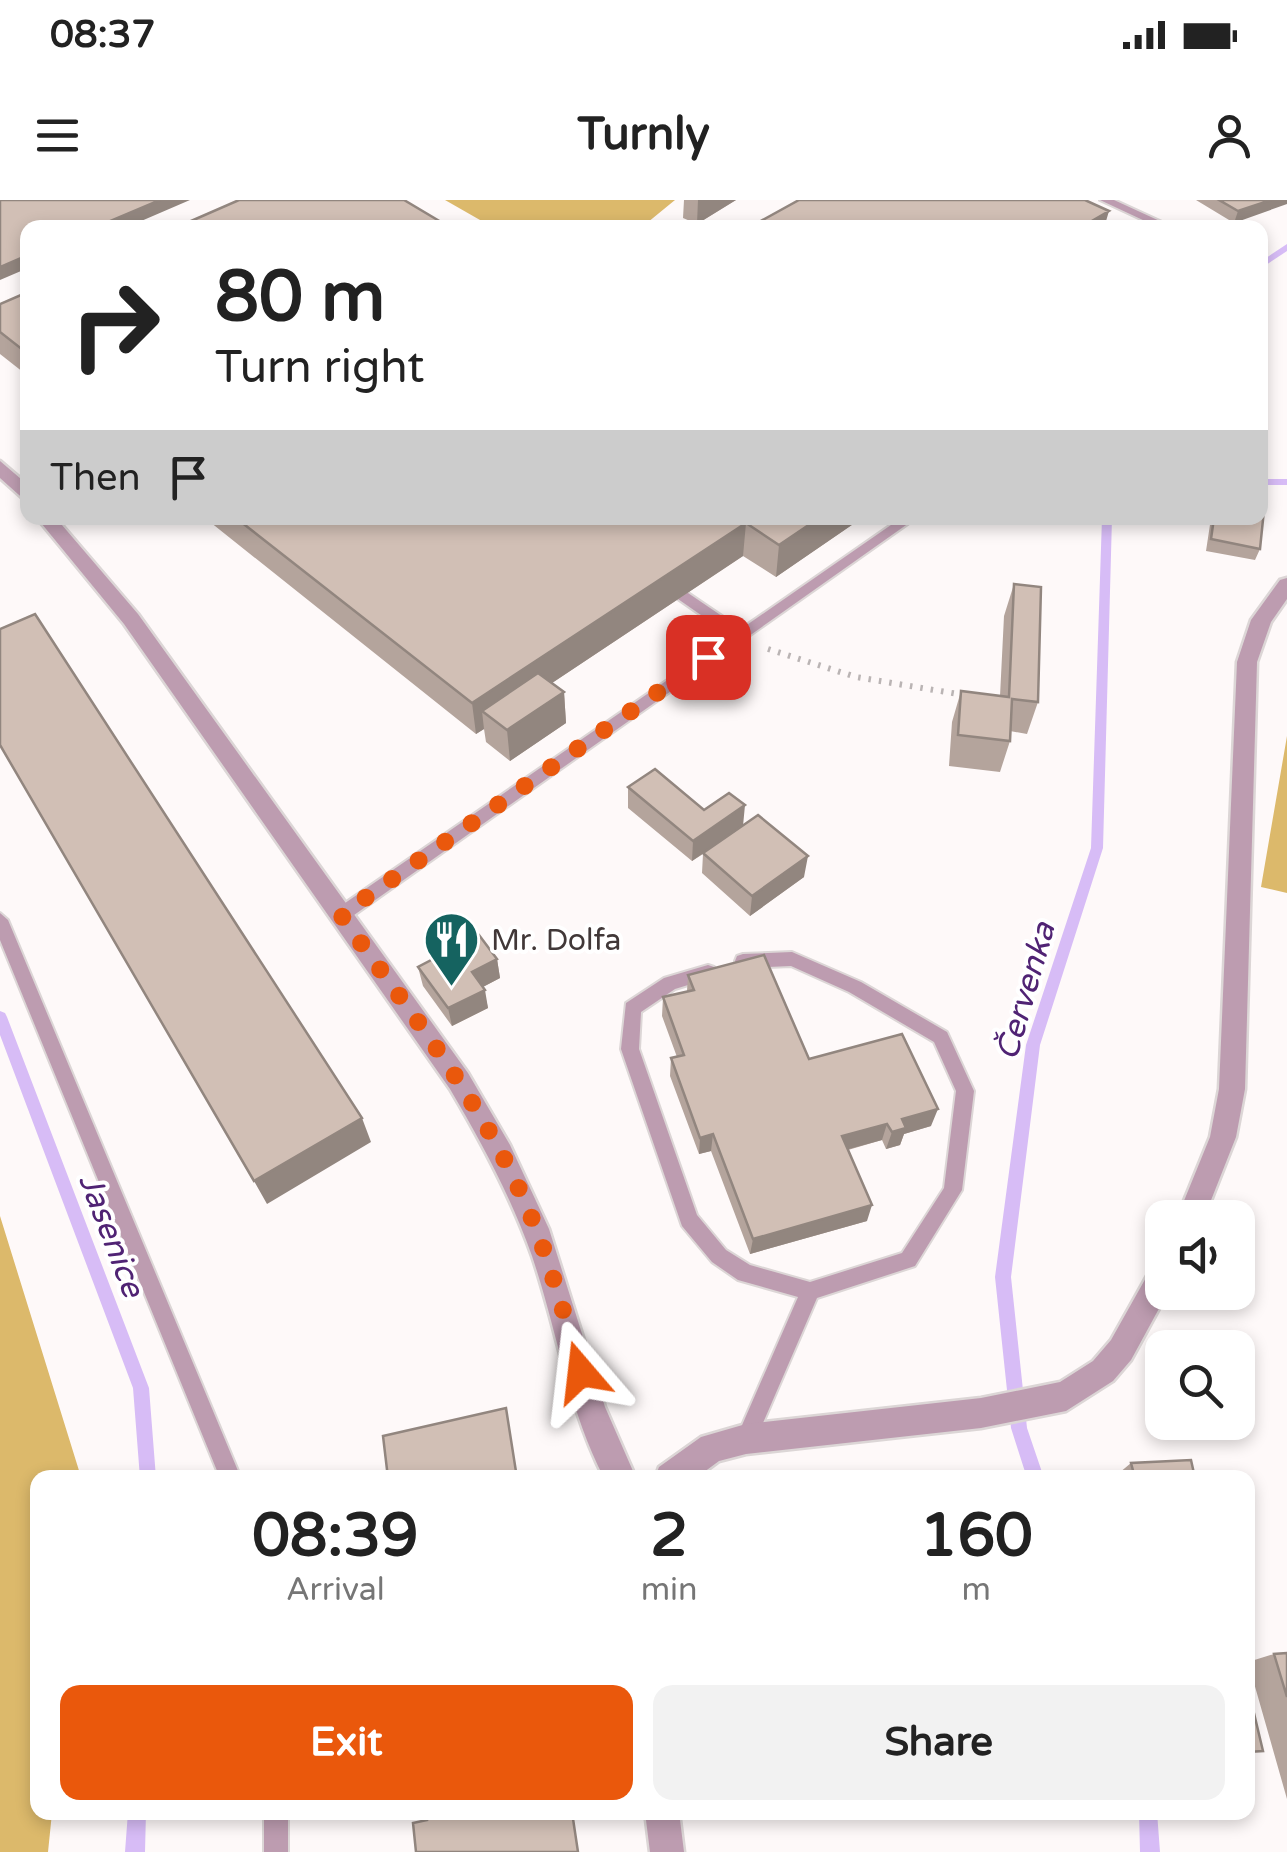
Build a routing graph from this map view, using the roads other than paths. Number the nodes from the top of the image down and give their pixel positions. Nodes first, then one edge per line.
1 (1105, 200) edge
2 (1151, 220) edge
3 (0, 467) edge
4 (20, 488) edge
5 (52, 525) edge
6 (899, 525) edge
7 (1287, 585) edge
8 (683, 596) edge
9 (740, 634) junction
10 (341, 915) junction
11 (0, 920) edge
12 (1197, 1200) edge
13 (810, 1291) junction
14 (1145, 1307) edge
15 (746, 1439) junction
16 (229, 1470) edge
17 (617, 1470) edge
18 (681, 1470) edge
19 (276, 1820) edge
20 (663, 1820) edge
21 (276, 1852) edge
22 (666, 1852) edge

1 - 2 lane
3 - 4 street
5 - 10 street
6 - 9 lane
7 - 12 street
8 - 9 lane
9 - 10 lane
10 - 17 street
11 - 16 lane
13 - 13 lane
13 - 15 lane
14 - 15 street
15 - 18 street
19 - 21 lane
20 - 22 street

